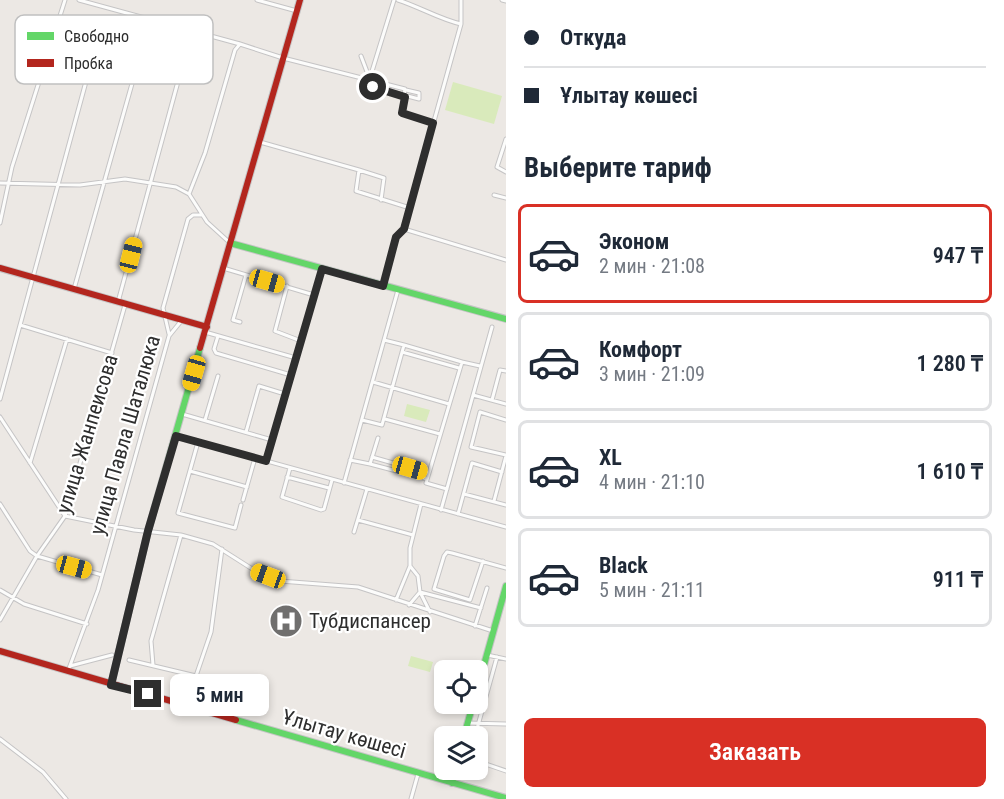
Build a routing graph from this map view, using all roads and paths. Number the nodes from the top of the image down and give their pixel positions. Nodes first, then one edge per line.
1 (65, 0) edge
2 (79, 0) edge
3 (257, 0) edge
4 (300, 0) edge
5 (396, 0) edge
6 (461, 0) edge
7 (297, 11) junction
8 (60, 15) edge
9 (136, 15) edge
10 (461, 24) junction
11 (213, 36) edge
12 (240, 44) junction
13 (361, 56) dead end
14 (283, 58) junction
15 (370, 81) junction
16 (39, 84) edge
17 (85, 84) edge
18 (132, 84) edge
19 (177, 84) edge
20 (406, 91) junction
21 (405, 97) junction
22 (433, 123) junction
23 (506, 139) edge
24 (260, 142) junction
25 (359, 170) junction
26 (506, 172) edge
27 (106, 182) junction
28 (0, 183) edge
29 (150, 183) junction
30 (8, 184) junction
31 (58, 185) junction
32 (189, 194) junction
33 (494, 195) dead end
34 (506, 198) edge
35 (381, 200) junction
36 (410, 208) junction
37 (202, 215) junction
38 (0, 223) edge
39 (404, 229) junction
40 (230, 243) junction
41 (506, 260) edge
42 (0, 268) edge
43 (223, 268) junction
44 (322, 269) junction
45 (246, 275) junction
46 (33, 278) junction
47 (287, 286) junction
48 (383, 286) junction
49 (74, 289) junction
50 (398, 290) junction
51 (315, 295) junction
52 (122, 303) junction
53 (163, 313) junction
54 (175, 316) junction
55 (184, 319) junction
56 (506, 319) edge
57 (168, 322) junction
58 (240, 322) dead end
59 (20, 325) junction
60 (176, 325) junction
61 (492, 327) dead end
62 (206, 329) junction
63 (170, 336) junction
64 (218, 336) junction
65 (67, 339) junction
66 (384, 340) junction
67 (301, 341) junction
68 (404, 345) junction
69 (402, 352) junction
70 (112, 353) junction
71 (296, 358) junction
72 (462, 362) junction
73 (481, 366) junction
74 (459, 368) junction
75 (506, 371) edge
76 (291, 375) junction
77 (218, 376) dead end
78 (372, 382) junction
79 (393, 389) junction
80 (285, 394) junction
81 (473, 395) junction
82 (0, 399) edge
83 (492, 400) junction
84 (449, 404) junction
85 (506, 404) edge
86 (182, 414) junction
87 (0, 417) edge
88 (385, 419) junction
89 (205, 420) junction
90 (362, 420) junction
91 (506, 420) edge
92 (246, 432) junction
93 (440, 434) junction
94 (176, 436) junction
95 (378, 438) dead end
96 (272, 440) junction
97 (198, 442) junction
98 (506, 456) edge
99 (372, 457) junction
100 (255, 458) junction
101 (350, 460) junction
102 (266, 461) junction
103 (30, 463) junction
104 (370, 464) junction
105 (290, 468) junction
106 (190, 471) junction
107 (502, 472) junction
108 (428, 473) junction
109 (287, 477) junction
110 (427, 479) junction
111 (332, 480) junction
112 (344, 483) junction
113 (247, 487) junction
114 (330, 488) junction
115 (367, 489) junction
116 (447, 489) junction
117 (464, 494) junction
118 (243, 500) dead end
119 (494, 501) junction
120 (0, 504) edge
121 (421, 504) junction
122 (241, 505) dead end
123 (506, 505) edge
124 (441, 510) junction
125 (458, 514) junction
126 (65, 516) junction
127 (358, 520) junction
128 (116, 526) junction
129 (506, 527) edge
130 (148, 531) junction
131 (354, 532) dead end
132 (412, 535) junction
133 (181, 536) junction
134 (222, 549) junction
135 (37, 556) junction
136 (483, 561) junction
137 (410, 566) junction
138 (506, 568) edge
139 (102, 575) junction
140 (506, 587) edge
141 (487, 588) dead end
142 (0, 590) edge
143 (420, 592) junction
144 (11, 599) junction
145 (396, 600) junction
146 (409, 605) junction
147 (481, 608) junction
148 (430, 612) junction
149 (0, 620) edge
150 (87, 624) junction
151 (476, 626) junction
152 (494, 631) junction
153 (0, 651) edge
154 (112, 655) dead end
155 (487, 655) junction
156 (497, 657) junction
157 (506, 659) edge
158 (129, 660) dead end
159 (486, 660) edge
160 (153, 665) junction
161 (69, 668) junction
162 (196, 676) junction
163 (111, 685) junction
164 (204, 709) junction
165 (470, 714) edge
166 (468, 723) junction
167 (479, 724) junction
168 (506, 724) edge
169 (467, 726) edge
170 (0, 739) edge
171 (488, 765) edge
172 (506, 771) edge
173 (418, 772) junction
174 (453, 780) edge
175 (452, 783) junction
176 (506, 798) edge
177 (66, 799) edge
178 (411, 799) edge

1 - 8 street
2 - 9 street
3 - 7 street
4 - 7 street
5 - 10 street
5 - 15 street
6 - 10 street
7 - 14 street
10 - 22 street
11 - 12 street
12 - 14 street
12 - 32 street
13 - 15 street
14 - 15 street
14 - 24 street
15 - 20 street
15 - 21 street
16 - 30 street
17 - 31 street
18 - 27 street
19 - 29 street, улица Жанпеисова
20 - 21 street
20 - 21 street
21 - 22 street
22 - 36 street
23 - 26 street
24 - 25 street
24 - 40 street
25 - 35 street
25 - 35 street
27 - 29 street
27 - 31 street
27 - 49 street
28 - 30 street
29 - 32 street
29 - 52 street, улица Жанпеисова
30 - 31 street
30 - 38 street
31 - 46 street
32 - 37 street
33 - 34 street
35 - 36 street
36 - 39 street
37 - 40 street
37 - 53 street
39 - 41 street
39 - 48 street
40 - 43 street
40 - 44 street
42 - 46 street
43 - 45 street
43 - 62 street
44 - 48 street
44 - 51 street
45 - 47 street
45 - 58 street
46 - 49 street
46 - 59 street
47 - 51 street
47 - 67 street
48 - 50 street
49 - 52 street
50 - 56 street
50 - 66 street
51 - 67 street
52 - 53 street
52 - 70 street, улица Жанпеисова
53 - 54 street
53 - 57 street
54 - 55 street
54 - 57 street
54 - 60 street
55 - 60 street, улица Павла Шаталюка
55 - 62 street, улица Павла Шаталюка
57 - 60 street
57 - 63 street
59 - 65 street
59 - 82 street
60 - 63 street, улица Павла Шаталюка
61 - 73 street
62 - 64 street
62 - 86 street
63 - 128 street, улица Павла Шаталюка
64 - 71 street
64 - 76 street
65 - 70 street
65 - 103 street
66 - 68 street
66 - 78 street
67 - 71 street
68 - 69 street
68 - 72 street
69 - 74 street
69 - 79 street
70 - 126 street, улица Жанпеисова
71 - 76 street
72 - 73 street
72 - 74 street
73 - 81 street
74 - 84 street
75 - 83 street
76 - 80 street
77 - 89 street
78 - 79 street
78 - 90 street
79 - 84 street
79 - 88 street
80 - 92 street
80 - 96 street
81 - 83 street
81 - 116 street
83 - 85 street
84 - 93 street
86 - 89 street
86 - 94 street
87 - 103 street
88 - 90 street
88 - 93 street
89 - 92 street
90 - 101 street
91 - 98 street
92 - 96 street
93 - 108 street
94 - 97 street
94 - 130 street
95 - 99 street
96 - 102 street
97 - 100 street
97 - 106 street
98 - 107 street
99 - 104 street
99 - 108 street
100 - 102 street
100 - 113 street
101 - 104 street
101 - 112 street
102 - 105 street
103 - 126 street
104 - 110 street
105 - 109 street
105 - 111 street
106 - 113 street
106 - 122 street
107 - 117 street
107 - 119 street
108 - 110 street
109 - 114 street
109 - 114 street
110 - 116 street
111 - 112 street
111 - 114 street
112 - 115 street
113 - 118 street
115 - 121 street
115 - 127 street
116 - 124 street
117 - 119 street
117 - 125 street
119 - 123 street
120 - 135 street
121 - 124 street
121 - 132 street
124 - 125 street
125 - 129 street
126 - 128 street
126 - 135 street, улица Жанпеисова
127 - 131 street
127 - 132 street
128 - 130 street
128 - 139 street, улица Павла Шаталюка
130 - 133 street
130 - 163 street
132 - 137 street
133 - 134 street
133 - 160 street
134 - 145 street
134 - 162 street
135 - 139 street
135 - 144 street, улица Жанпеисова
136 - 136 street
136 - 138 street
137 - 143 street
137 - 145 street
139 - 150 street, улица Павла Шаталюка
140 - 152 street
141 - 147 street
142 - 144 street
143 - 146 street
143 - 147 street
143 - 148 street
144 - 149 street, улица Жанпеисова
144 - 150 street
145 - 146 street
146 - 148 street
147 - 151 street
148 - 151 street
150 - 161 street, улица Павла Шаталюка
151 - 152 street
152 - 155 street
153 - 161 street, Ұлытау көшесі
154 - 161 street
155 - 156 street
155 - 159 street
156 - 157 street
156 - 167 street
158 - 160 street
160 - 162 street
161 - 163 street, Ұлытау көшесі
162 - 164 street
163 - 164 street, Ұлытау көшесі
164 - 173 street, Ұлытау көшесі
165 - 166 street
166 - 167 street
166 - 169 street
167 - 168 street
170 - 177 street
171 - 172 street
173 - 175 street, Ұлытау көшесі
173 - 178 street
174 - 175 street
175 - 176 street, Ұлытау көшесі

